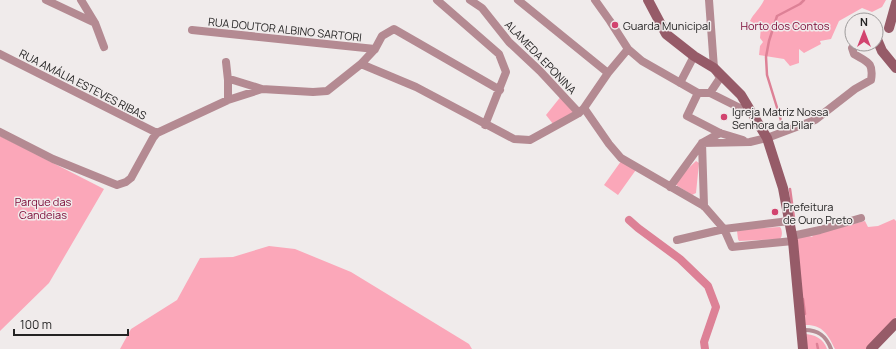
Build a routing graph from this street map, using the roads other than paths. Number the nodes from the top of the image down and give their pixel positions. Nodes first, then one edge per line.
1 (46, 0) edge
2 (81, 0) edge
3 (437, 0) edge
4 (470, 0) edge
5 (518, 0) edge
6 (595, 0) edge
7 (648, 0) edge
8 (709, 0) edge
9 (896, 3) edge
10 (95, 23) junction
11 (894, 29) edge
12 (192, 30) dead end
13 (884, 31) edge
14 (104, 47) dead end
15 (375, 49) junction
16 (628, 49) junction
17 (853, 52) edge
18 (883, 52) edge
19 (0, 54) edge
20 (694, 56) junction
21 (226, 62) dead end
22 (361, 64) junction
23 (714, 68) junction
24 (896, 68) edge
25 (608, 73) junction
26 (228, 80) junction
27 (680, 83) junction
28 (262, 89) junction
29 (500, 90) junction
30 (698, 93) junction
31 (710, 93) junction
32 (228, 100) junction
33 (582, 111) junction
34 (755, 119) junction
35 (485, 125) junction
36 (0, 132) edge
37 (157, 133) junction
38 (720, 133) junction
39 (767, 138) junction
40 (750, 142) junction
41 (702, 143) junction
42 (670, 187) junction
43 (704, 206) junction
44 (861, 218) dead end
45 (789, 221) junction
46 (724, 229) junction
47 (792, 238) junction
48 (677, 240) dead end
49 (896, 323) edge
50 (802, 330) junction
51 (803, 349) edge
52 (831, 349) edge
53 (871, 349) edge

1 - 10 street
2 - 10 street
3 - 29 street
4 - 33 street, ALAMEDA EPONINA
5 - 25 street
6 - 16 street
7 - 20 street
8 - 23 street
9 - 11 street
10 - 14 street
11 - 13 street
12 - 15 street, RUA DOUTOR ALBINO SARTORI
15 - 22 street, RUA DOUTOR ALBINO SARTORI
15 - 29 street, RUA DOUTOR ALBINO SARTORI
16 - 25 street
16 - 27 street
17 - 39 street
18 - 24 street
19 - 37 street, RUA AMÁLIA ESTEVES RIBAS
20 - 23 street
20 - 27 street
21 - 26 street
22 - 28 street, RUA DOUTOR ALBINO SARTORI
22 - 35 street
23 - 31 street
23 - 34 street
25 - 33 street
26 - 28 street
26 - 32 street
27 - 30 street
28 - 32 street
29 - 35 street
30 - 31 street
30 - 38 street
31 - 34 street
32 - 37 street
33 - 35 street
33 - 42 street, ALAMEDA EPONINA
34 - 39 street
36 - 37 street
38 - 40 street
38 - 41 street
39 - 40 street
39 - 45 street
40 - 41 street
41 - 42 street
41 - 43 street
42 - 43 street, ALAMEDA EPONINA
43 - 46 street, ALAMEDA EPONINA
44 - 47 street
45 - 46 street
45 - 47 street
46 - 47 street, ALAMEDA EPONINA
46 - 48 street
47 - 50 street
49 - 53 street
50 - 51 street
50 - 52 lane

